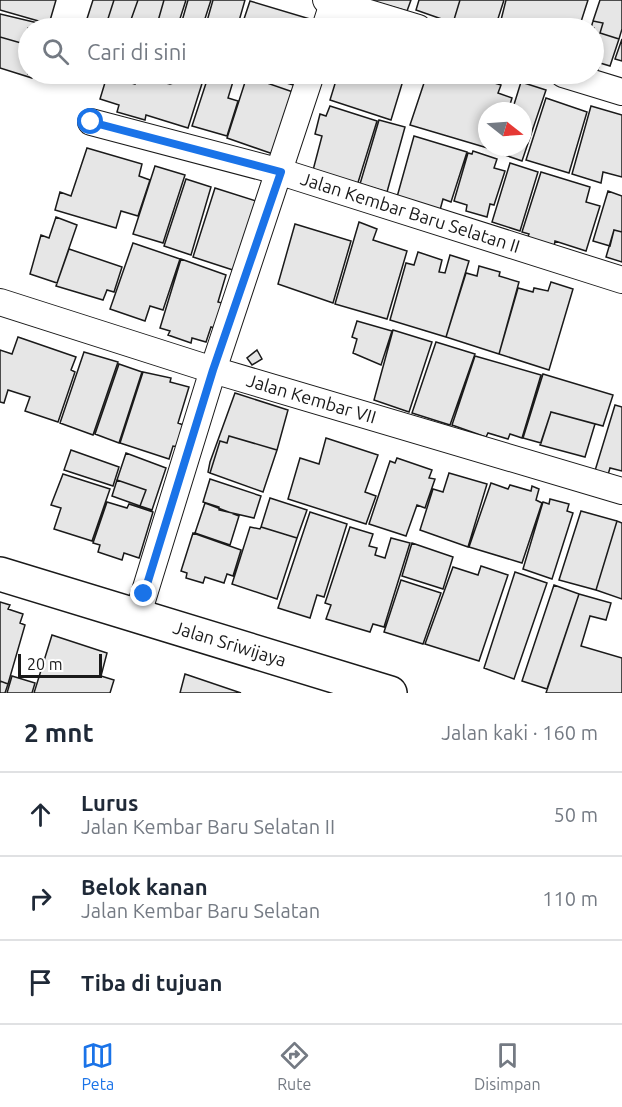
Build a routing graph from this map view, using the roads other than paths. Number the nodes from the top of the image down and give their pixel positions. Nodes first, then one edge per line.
1 (331, 1) edge
2 (327, 18) edge
3 (386, 18) edge
4 (308, 84) edge
5 (596, 84) edge
6 (622, 92) edge
7 (91, 122) dead end
8 (281, 172) junction
9 (622, 280) edge
10 (0, 302) edge
11 (213, 370) junction
12 (622, 491) edge
13 (0, 574) edge
14 (137, 617) junction
15 (390, 693) edge

1 - 2 street
1 - 3 street
4 - 8 street
5 - 6 street
7 - 8 street, Jalan Kembar Baru Selatan II
8 - 9 street, Jalan Kembar Baru Selatan II
8 - 11 street
10 - 11 street, Jalan Kembar VII
11 - 12 street, Jalan Kembar VII
11 - 14 street
13 - 14 main road, Jalan Sriwijaya
14 - 15 main road, Jalan Sriwijaya

